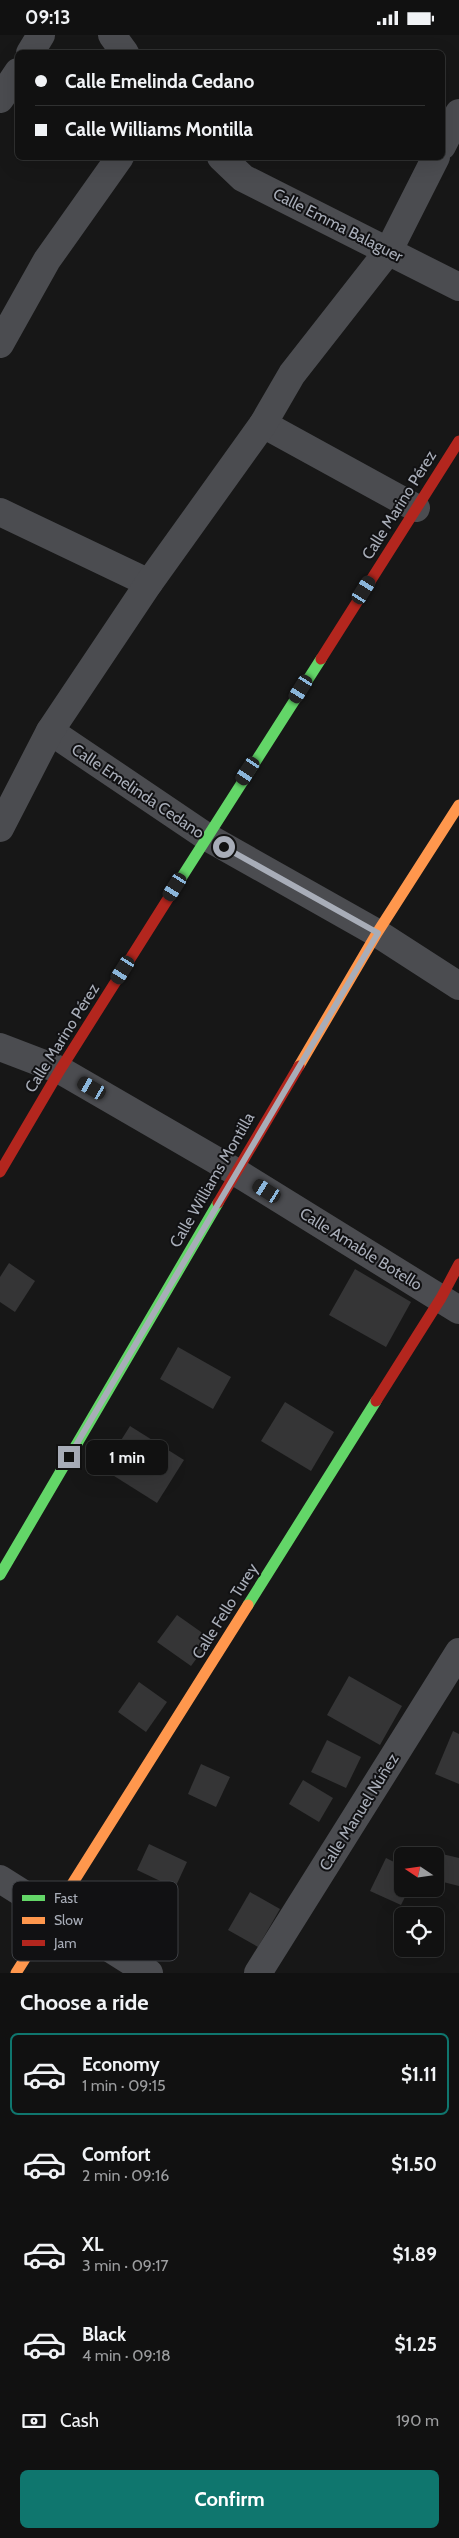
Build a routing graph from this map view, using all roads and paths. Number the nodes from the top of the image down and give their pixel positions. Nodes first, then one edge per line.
1 (41, 35) edge
2 (112, 35) edge
3 (32, 50) edge
4 (123, 50) edge
5 (15, 76) edge
6 (0, 99) edge
7 (459, 113) edge
8 (445, 139) edge
9 (118, 160) edge
10 (224, 160) edge
11 (434, 160) edge
12 (389, 250) junction
13 (459, 287) edge
14 (0, 344) edge
15 (263, 424) junction
16 (459, 441) edge
17 (416, 508) junction
18 (0, 512) edge
19 (149, 583) junction
20 (50, 731) junction
21 (459, 805) edge
22 (0, 828) edge
23 (206, 837) junction
24 (378, 933) junction
25 (459, 986) edge
26 (0, 1047) edge
27 (60, 1070) junction
28 (236, 1171) junction
29 (0, 1172) edge
30 (459, 1264) edge
31 (450, 1304) edge
32 (0, 1575) edge
33 (459, 1652) edge
34 (0, 1879) edge
35 (75, 1881) edge
36 (12, 1887) edge
37 (24, 1961) edge
38 (130, 1961) edge
39 (16, 1973) edge
40 (149, 1973) edge
41 (258, 1973) edge

1 - 3 street
2 - 4 street
5 - 6 street
7 - 8 street
9 - 14 street
10 - 12 street, Calle Emma Balaguer
11 - 12 street
12 - 13 street, Calle Emma Balaguer
12 - 15 street
15 - 17 street
15 - 19 street
16 - 17 street, Calle Marino Pérez
17 - 23 street, Calle Marino Pérez
18 - 19 street
19 - 20 street
20 - 22 street
20 - 23 street, Calle Emelinda Cedano
21 - 24 street, Calle Williams Montilla
23 - 24 street, Calle Emelinda Cedano
23 - 27 street, Calle Marino Pérez
24 - 25 street, Calle Emelinda Cedano
24 - 28 street, Calle Williams Montilla
26 - 27 street, Calle Amable Botello
27 - 28 street, Calle Amable Botello
27 - 29 street, Calle Marino Pérez
28 - 31 street, Calle Amable Botello
28 - 32 street, Calle Williams Montilla
30 - 31 street, Calle Fello Turey
31 - 35 street, Calle Fello Turey
33 - 41 street, Calle Manuel Núñez
34 - 36 street
37 - 39 street, Calle Fello Turey
38 - 40 street

